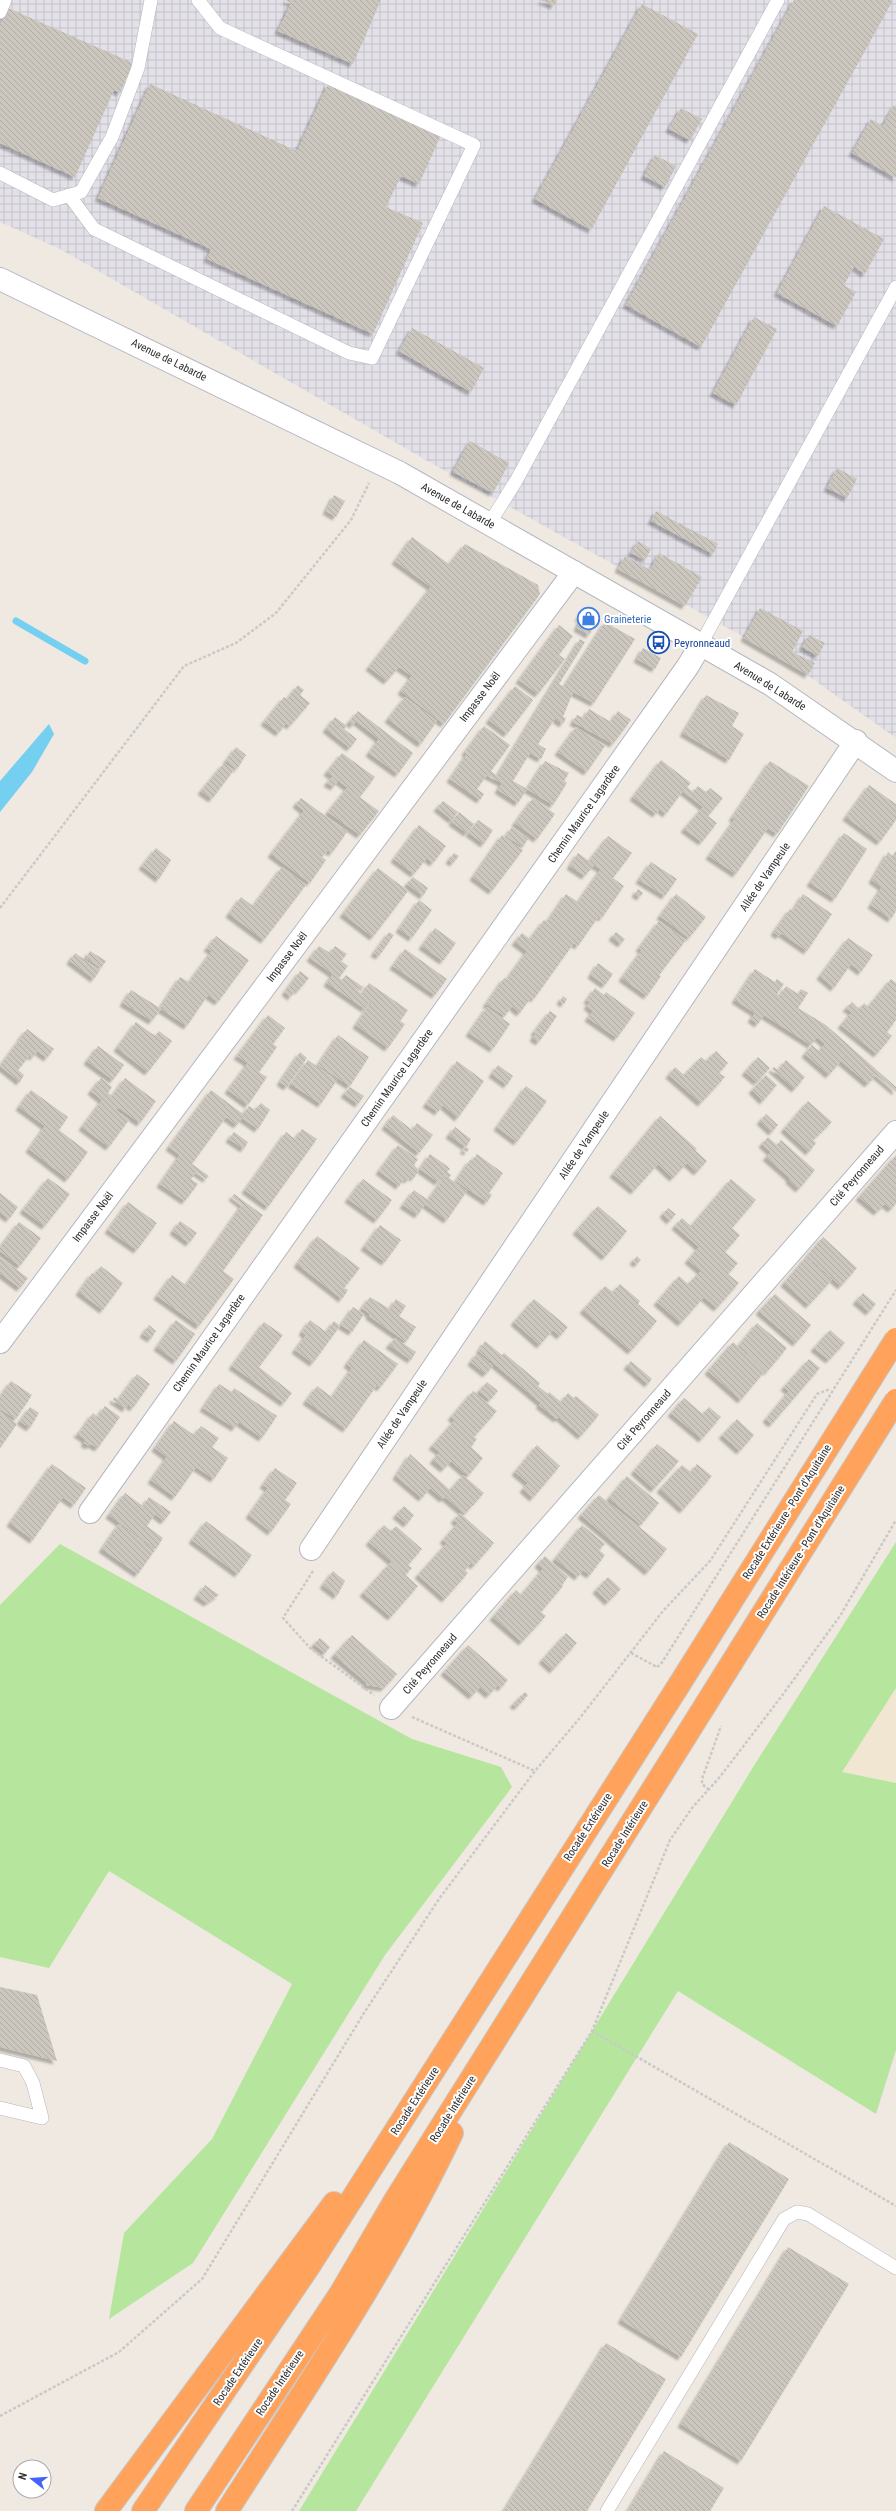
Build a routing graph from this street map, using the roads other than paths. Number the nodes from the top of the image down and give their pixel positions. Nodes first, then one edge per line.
1 (5, 0) edge
2 (150, 0) edge
3 (198, 0) edge
4 (778, 0) edge
5 (0, 12) edge
6 (0, 173) edge
7 (69, 195) junction
8 (0, 278) edge
9 (896, 287) edge
10 (489, 524) junction
11 (574, 572) junction
12 (701, 644) junction
13 (856, 741) junction
14 (896, 771) edge
15 (896, 1132) edge
16 (896, 1339) edge
17 (0, 1342) edge
18 (896, 1400) edge
19 (90, 1512) dead end
20 (311, 1549) road end
21 (679, 1685) joint
22 (706, 1704) joint
23 (391, 1708) road end
24 (456, 2036) junction
25 (493, 2047) junction
26 (0, 2060) edge
27 (0, 2108) edge
28 (896, 2268) edge
29 (106, 2511) edge
30 (143, 2511) edge
31 (196, 2511) edge
32 (227, 2511) edge
33 (607, 2511) edge

1 - 5 lane
2 - 7 lane
3 - 7 lane
4 - 10 lane
6 - 7 lane
8 - 10 street, Avenue de Labarde
9 - 12 lane
10 - 11 street, Avenue de Labarde
11 - 12 street, Avenue de Labarde
11 - 17 street, Impasse Noël
12 - 13 street, Avenue de Labarde
12 - 19 street, Chemin Maurice Lagardère
13 - 14 street, Avenue de Labarde
13 - 20 street, Allée de Vampeule
15 - 23 street, Cité Peyronneaud
16 - 21 highway, Rocade Extérieure - Pont d'Aquitaine, bridge
18 - 22 highway, Rocade Intérieure - Pont d'Aquitaine, bridge
21 - 24 highway, Rocade Extérieure
22 - 25 highway, Rocade Intérieure
24 - 29 highway
24 - 30 highway, Rocade Extérieure
25 - 31 highway, Rocade Intérieure
25 - 32 highway
26 - 27 lane
28 - 33 lane

